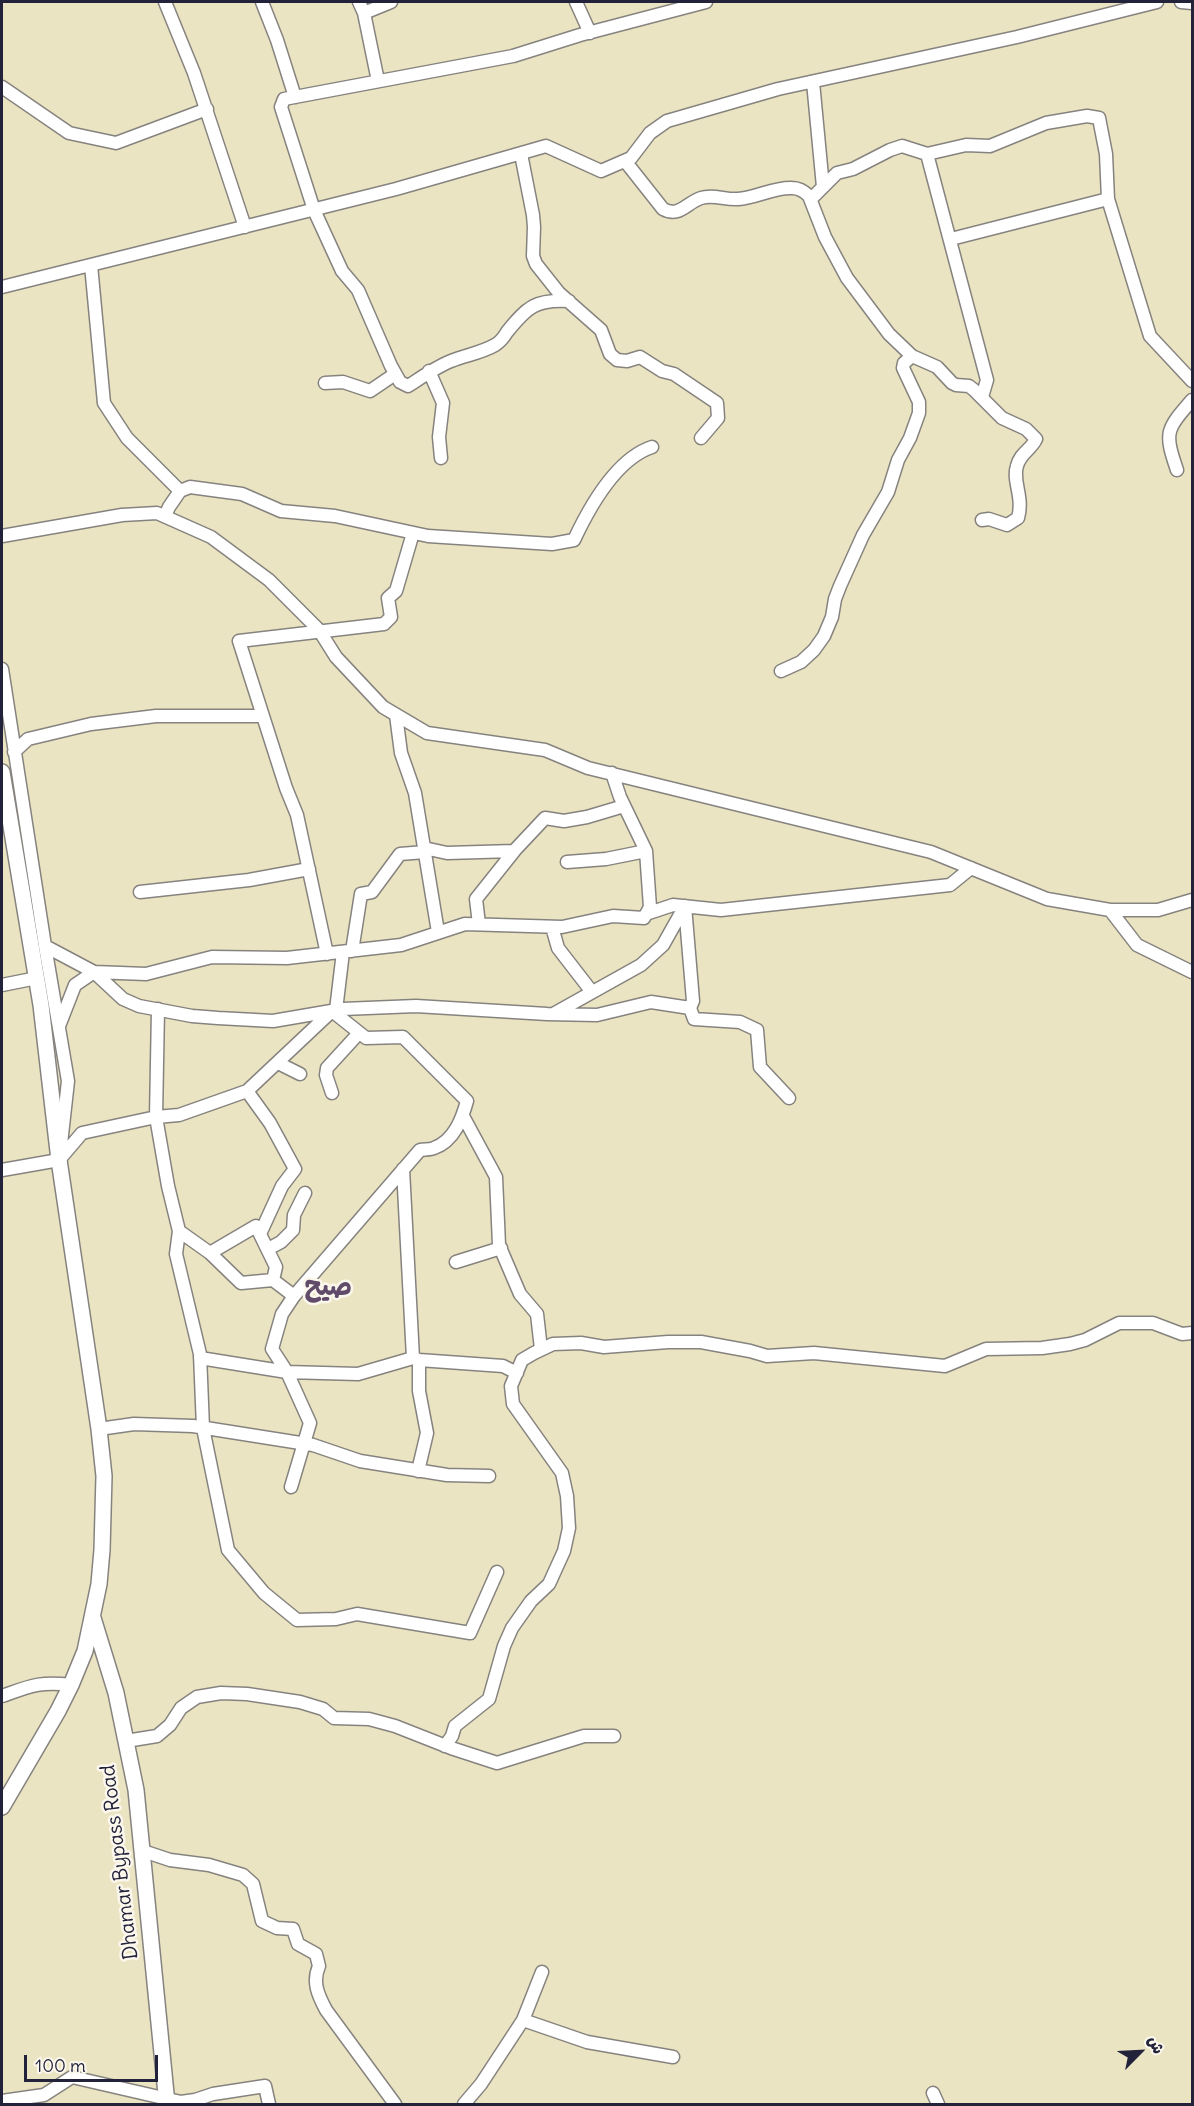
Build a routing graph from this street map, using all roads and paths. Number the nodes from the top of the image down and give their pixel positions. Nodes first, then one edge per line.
1 (165, 2) edge
2 (262, 2) edge
3 (391, 2) edge
4 (576, 2) edge
5 (706, 2) edge
6 (1157, 2) edge
7 (1181, 2) edge
8 (1192, 3) edge
9 (362, 7) edge
10 (590, 33) junction
11 (378, 81) junction
12 (813, 82) junction
13 (2, 87) edge
14 (295, 97) junction
15 (207, 109) junction
16 (521, 154) junction
17 (927, 154) junction
18 (625, 161) junction
19 (823, 187) junction
20 (810, 199) junction
21 (1108, 199) junction
22 (314, 210) junction
23 (245, 227) junction
24 (951, 239) junction
25 (91, 265) junction
26 (2, 287) edge
27 (569, 301) junction
28 (912, 356) junction
29 (429, 371) junction
30 (395, 374) junction
31 (1192, 381) edge
32 (325, 383) dead end
33 (982, 397) junction
34 (1192, 400) edge
35 (701, 438) dead end
36 (652, 447) dead end
37 (441, 458) dead end
38 (1177, 471) dead end
39 (180, 491) junction
40 (165, 516) junction
41 (982, 519) dead end
42 (413, 533) junction
43 (2, 536) edge
44 (319, 630) junction
45 (2, 669) edge
46 (782, 671) dead end
47 (396, 715) junction
48 (263, 716) junction
49 (14, 752) junction
50 (2, 772) edge
51 (612, 774) junction
52 (624, 806) junction
53 (424, 850) junction
54 (515, 850) junction
55 (646, 851) junction
56 (567, 862) dead end
57 (971, 868) junction
58 (309, 869) junction
59 (140, 892) dead end
60 (1192, 900) edge
61 (685, 906) junction
62 (1110, 910) junction
63 (646, 914) junction
64 (479, 924) junction
65 (552, 927) junction
66 (438, 932) junction
67 (45, 946) junction
68 (347, 952) junction
69 (327, 954) junction
70 (94, 972) junction
71 (1192, 972) edge
72 (37, 978) junction
73 (2, 985) edge
74 (591, 992) junction
75 (690, 1008) junction
76 (158, 1009) junction
77 (334, 1011) junction
78 (554, 1014) junction
79 (59, 1026) junction
80 (359, 1033) junction
81 (278, 1063) junction
82 (300, 1074) dead end
83 (247, 1091) junction
84 (333, 1093) dead end
85 (789, 1098) dead end
86 (463, 1116) junction
87 (156, 1117) junction
88 (59, 1160) junction
89 (403, 1169) junction
90 (2, 1170) edge
91 (305, 1193) dead end
92 (179, 1231) junction
93 (260, 1234) junction
94 (501, 1248) junction
95 (268, 1249) junction
96 (210, 1253) junction
97 (456, 1262) dead end
98 (273, 1280) junction
99 (294, 1296) junction
100 (1192, 1333) edge
101 (542, 1349) junction
102 (200, 1358) junction
103 (416, 1359) junction
104 (287, 1372) junction
105 (517, 1373) junction
106 (203, 1428) junction
107 (99, 1429) junction
108 (304, 1443) junction
109 (418, 1471) junction
110 (489, 1476) dead end
111 (291, 1487) dead end
112 (497, 1572) dead end
113 (93, 1618) junction
114 (71, 1685) junction
115 (2, 1696) edge
116 (614, 1736) dead end
117 (126, 1741) junction
118 (445, 1746) junction
119 (2, 1807) edge
120 (143, 1851) junction
121 (542, 1972) dead end
122 (523, 2020) junction
123 (673, 2057) dead end
124 (167, 2101) edge
125 (2, 2102) edge
126 (268, 2104) edge
127 (395, 2104) edge
128 (464, 2104) edge

1 - 15 street
2 - 14 street
3 - 9 street
4 - 10 street
5 - 10 street
6 - 12 street
7 - 8 street
9 - 11 street
10 - 11 street
11 - 14 street
12 - 18 street
12 - 19 street
13 - 15 street
14 - 22 street
15 - 23 street
16 - 18 street
16 - 22 street
16 - 27 street
17 - 19 street
17 - 21 street
17 - 24 street
18 - 20 street
19 - 20 street
20 - 28 street
21 - 24 street
21 - 31 street
22 - 23 street
22 - 30 street
23 - 25 street
24 - 33 street
25 - 26 street
25 - 39 street
27 - 29 street
27 - 35 street
28 - 33 street
28 - 46 street
29 - 30 street
29 - 37 street
30 - 32 street
33 - 41 street
34 - 38 street
36 - 42 street
39 - 40 street
39 - 42 street
40 - 43 street
40 - 44 street
42 - 44 street
44 - 47 street
44 - 48 street
45 - 49 street
47 - 51 street
47 - 53 street
48 - 49 street
48 - 58 street
49 - 67 street
50 - 72 main road
51 - 52 street
51 - 57 street
52 - 54 street
52 - 55 street
53 - 54 street
53 - 66 street
53 - 68 street
54 - 64 street
55 - 56 street
55 - 63 street
57 - 61 street
57 - 62 street
58 - 59 street
58 - 69 street
60 - 62 street
61 - 63 street
61 - 74 street
61 - 75 street
62 - 71 street
63 - 65 street
64 - 65 street
64 - 66 street
65 - 74 street
66 - 68 street
67 - 70 street
67 - 79 street
68 - 69 street
68 - 77 street
69 - 70 street
70 - 76 street
70 - 79 street
72 - 73 street
72 - 88 main road
74 - 78 street
75 - 78 street
75 - 85 street
76 - 77 street
76 - 87 street
77 - 78 street
77 - 80 street
77 - 81 street
79 - 88 street
80 - 84 street
80 - 86 street
81 - 82 street
81 - 83 street
83 - 87 street
83 - 93 street
86 - 89 street
86 - 94 street
87 - 88 street
87 - 92 street
88 - 90 street
88 - 107 main road
89 - 99 street
89 - 103 street
91 - 95 street
92 - 96 street
92 - 102 street
93 - 95 street
93 - 96 street
94 - 97 street
94 - 101 street
95 - 98 street
96 - 98 street
98 - 99 street
99 - 104 street
100 - 101 street
101 - 105 street
102 - 104 street
102 - 106 street
103 - 104 street
103 - 105 street
103 - 109 street
104 - 108 street
105 - 118 street
106 - 107 street
106 - 108 street
106 - 112 street
107 - 113 main road
108 - 109 street
108 - 111 street
109 - 110 street
113 - 114 main road
113 - 117 main road, Dhamar Bypass Road
114 - 115 street
114 - 119 main road
116 - 118 street
117 - 118 street
117 - 120 main road, Dhamar Bypass Road
120 - 124 main road, Dhamar Bypass Road
120 - 127 street
121 - 122 street
122 - 123 street
122 - 128 street
124 - 125 street
124 - 126 street

